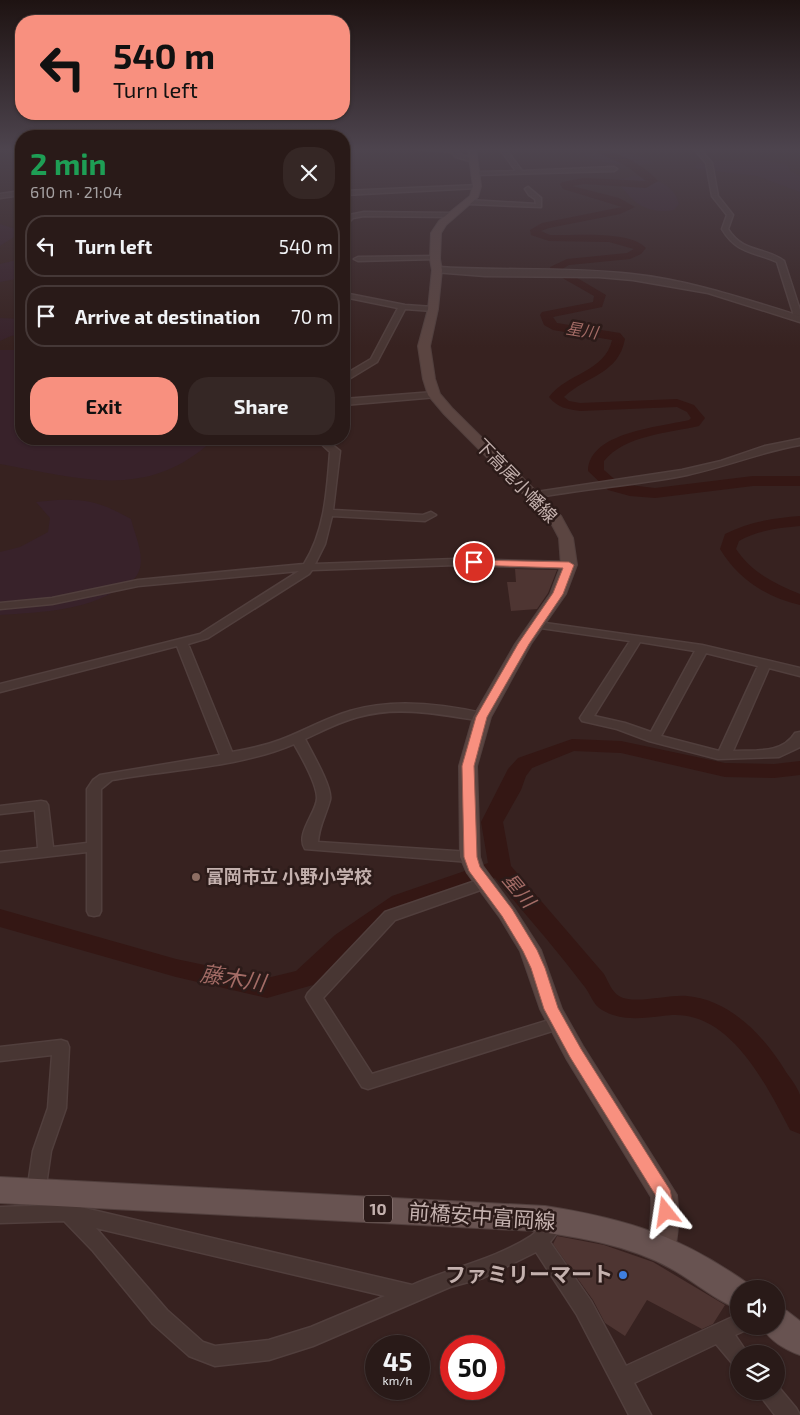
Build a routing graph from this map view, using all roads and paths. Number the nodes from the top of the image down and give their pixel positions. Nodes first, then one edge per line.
1 (450, 215) edge
2 (730, 215) edge
3 (358, 259) dead end
4 (436, 263) junction
5 (350, 296) edge
6 (402, 307) junction
7 (433, 309) junction
8 (799, 319) edge
9 (350, 375) edge
10 (434, 395) junction
11 (350, 402) edge
12 (800, 442) edge
13 (328, 445) edge
14 (534, 495) junction
15 (329, 513) junction
16 (431, 515) dead end
17 (569, 565) junction
18 (308, 567) junction
19 (0, 606) edge
20 (538, 625) junction
21 (637, 638) junction
22 (182, 643) junction
23 (702, 649) junction
24 (765, 664) junction
25 (800, 672) edge
26 (0, 688) edge
27 (482, 717) junction
28 (800, 736) edge
29 (654, 738) junction
30 (298, 739) junction
31 (724, 755) junction
32 (227, 757) junction
33 (0, 810) edge
34 (94, 847) junction
35 (46, 852) junction
36 (0, 857) edge
37 (478, 871) junction
38 (94, 911) dead end
39 (559, 1023) junction
40 (0, 1054) edge
41 (0, 1190) edge
42 (36, 1192) junction
43 (72, 1203) junction
44 (0, 1215) edge
45 (548, 1231) junction
46 (662, 1249) junction
47 (730, 1288) edge
48 (412, 1294) junction
49 (730, 1327) edge
50 (785, 1329) edge
51 (719, 1332) junction
52 (800, 1340) edge
53 (730, 1345) edge
54 (621, 1379) junction
55 (776, 1400) edge
56 (640, 1415) edge
57 (789, 1415) edge

1 - 4 main road, 下高尾小幡線
2 - 8 street
3 - 4 street
4 - 7 main road, 下高尾小幡線
4 - 8 street
5 - 6 street
6 - 7 street
6 - 9 street
7 - 10 main road, 下高尾小幡線
10 - 11 street
10 - 14 main road, 下高尾小幡線
12 - 14 street
13 - 15 street
14 - 17 main road, 下高尾小幡線
15 - 16 street
15 - 18 street
17 - 18 street
17 - 20 main road, 下高尾小幡線
18 - 19 street
18 - 22 street
20 - 21 street
20 - 27 main road, 下高尾小幡線
21 - 23 street
21 - 29 street
22 - 26 street
22 - 32 street
23 - 24 street
23 - 29 street
24 - 25 street
24 - 31 street
27 - 30 street
27 - 37 main road, 下高尾小幡線
28 - 31 street
29 - 31 street
30 - 32 street
30 - 37 street
32 - 34 street
33 - 35 street
34 - 35 street
34 - 38 street
35 - 36 street
37 - 39 main road
37 - 39 street
39 - 46 main road
40 - 42 street
41 - 42 main road, 前橋安中富岡線 / 10
42 - 43 main road, 前橋安中富岡線 / 10
43 - 44 street
43 - 45 main road, 前橋安中富岡線 / 10
43 - 48 street
43 - 48 street
45 - 46 main road, 前橋安中富岡線 / 10
45 - 48 street
45 - 54 street
46 - 47 main road, 前橋安中富岡線 / 10
49 - 51 street
50 - 52 main road
51 - 53 street
51 - 54 street
54 - 56 street
55 - 57 street

